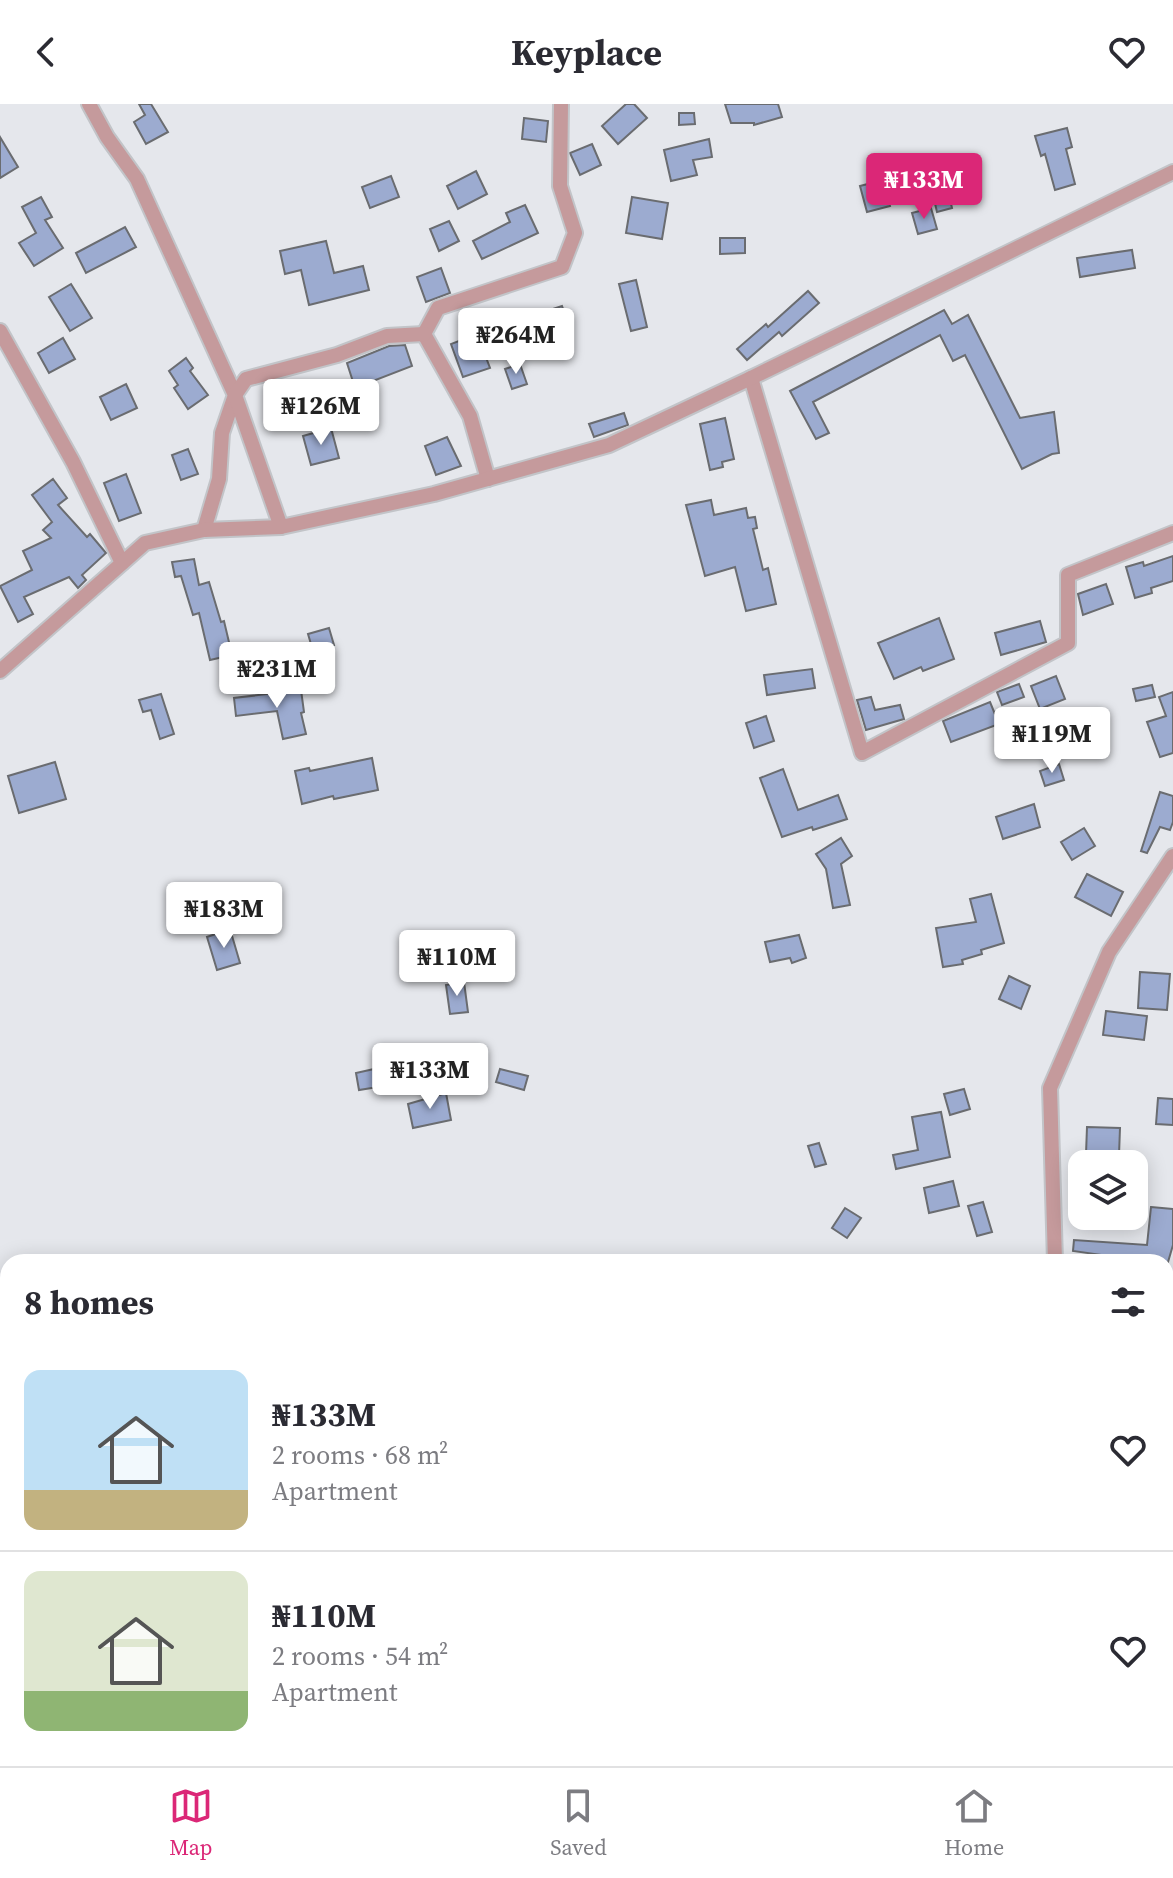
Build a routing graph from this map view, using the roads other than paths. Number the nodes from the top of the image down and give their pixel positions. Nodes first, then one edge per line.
1 (89, 104) edge
2 (561, 104) edge
3 (1173, 172) edge
4 (0, 331) edge
5 (424, 334) junction
6 (751, 378) junction
7 (235, 395) junction
8 (488, 479) junction
9 (281, 527) junction
10 (204, 530) junction
11 (1173, 533) edge
12 (122, 563) junction
13 (0, 671) edge
14 (1173, 856) edge
15 (1055, 1254) edge

1 - 7 street
2 - 5 street
3 - 6 street
4 - 12 street
5 - 7 street
5 - 8 street
6 - 8 street
6 - 11 street
7 - 9 street
7 - 10 street
8 - 9 street
9 - 10 street
10 - 12 street
12 - 13 street
14 - 15 street

